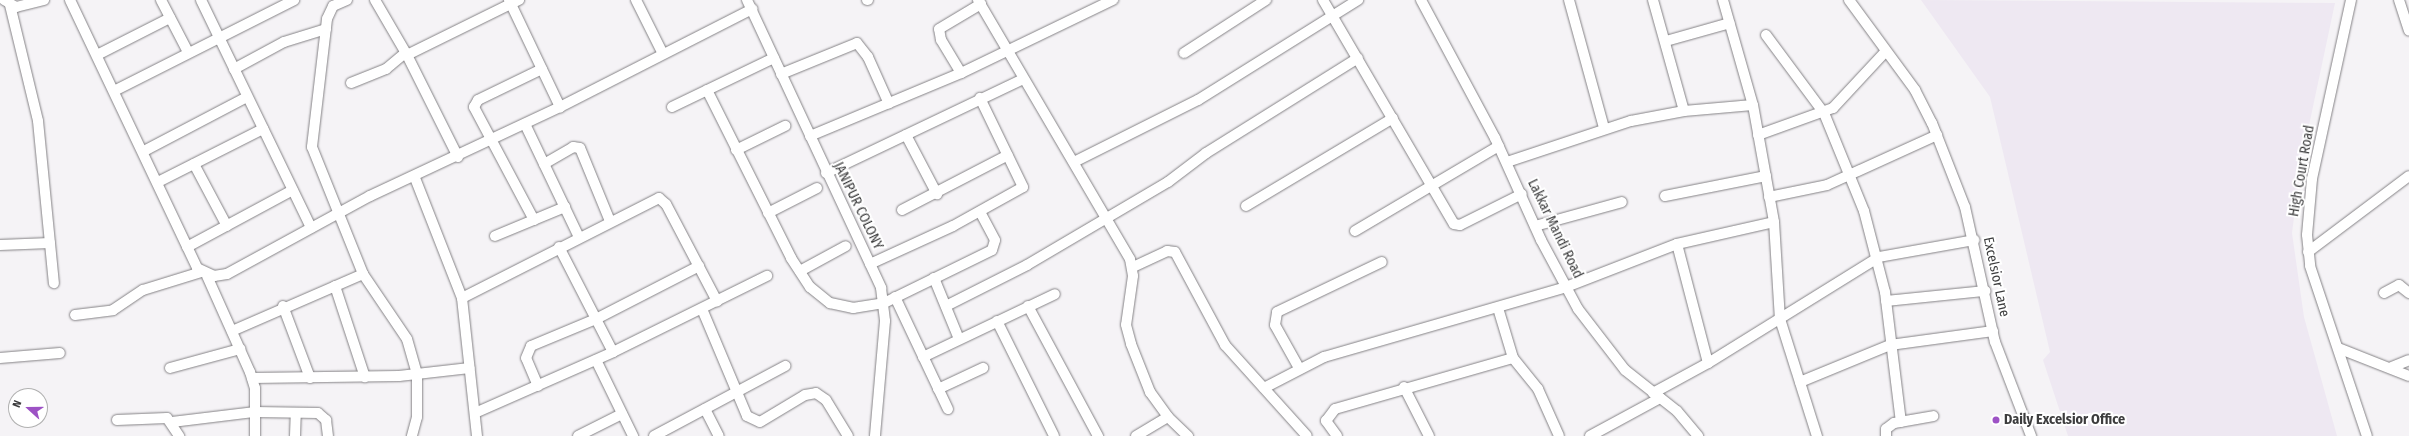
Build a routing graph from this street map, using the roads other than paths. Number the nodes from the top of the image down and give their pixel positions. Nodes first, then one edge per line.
1 (44, 0) edge
2 (70, 0) edge
3 (161, 0) edge
4 (294, 0) edge
5 (347, 0) edge
6 (375, 0) edge
7 (636, 0) edge
8 (1113, 0) edge
9 (1266, 0) edge
10 (1323, 0) edge
11 (1358, 0) edge
12 (1569, 0) edge
13 (1653, 0) edge
14 (1722, 0) edge
15 (1849, 0) edge
16 (2351, 0) edge
17 (2399, 0) edge
18 (204, 1) edge
19 (513, 1) edge
20 (7, 2) edge
21 (979, 2) edge
22 (1424, 2) edge
23 (750, 5) edge
24 (1333, 15) junction
25 (170, 18) junction
26 (1730, 23) junction
27 (326, 29) junction
28 (2409, 30) edge
29 (1766, 35) dead end
30 (218, 36) junction
31 (1666, 41) junction
32 (1010, 51) junction
33 (188, 52) junction
34 (1885, 52) junction
35 (1184, 53) dead end
36 (663, 54) junction
37 (97, 55) junction
38 (405, 55) junction
39 (774, 58) junction
40 (1358, 58) junction
41 (234, 69) junction
42 (542, 69) junction
43 (961, 73) junction
44 (781, 74) junction
45 (1023, 79) junction
46 (351, 83) dead end
47 (707, 90) junction
48 (114, 91) junction
49 (248, 97) junction
50 (980, 98) junction
51 (889, 104) junction
52 (1753, 105) junction
53 (560, 107) junction
54 (672, 107) dead end
55 (1684, 111) junction
56 (1824, 113) junction
57 (1393, 118) junction
58 (525, 124) junction
59 (785, 126) dead end
60 (1604, 128) junction
61 (263, 129) junction
62 (906, 135) junction
63 (1758, 135) junction
64 (1937, 135) junction
65 (810, 136) junction
66 (491, 141) junction
67 (1499, 146) junction
68 (736, 150) junction
69 (144, 151) junction
70 (1008, 155) junction
71 (458, 157) junction
72 (1074, 162) junction
73 (1507, 162) junction
74 (194, 164) junction
75 (544, 164) junction
76 (826, 173) junction
77 (1850, 175) junction
78 (1766, 176) junction
79 (2409, 176) edge
80 (415, 178) junction
81 (158, 182) junction
82 (1433, 184) junction
83 (817, 188) dead end
84 (293, 190) junction
85 (936, 194) junction
86 (1522, 194) junction
87 (1665, 196) dead end
88 (1769, 197) junction
89 (1622, 202) dead end
90 (1246, 206) dead end
91 (565, 207) junction
92 (902, 210) dead end
93 (980, 212) junction
94 (338, 213) junction
95 (768, 213) junction
96 (1105, 217) junction
97 (534, 220) junction
98 (610, 221) junction
99 (1774, 222) junction
100 (227, 226) junction
101 (1535, 226) junction
102 (311, 228) junction
103 (1355, 231) dead end
104 (495, 236) dead end
105 (579, 237) junction
106 (1974, 240) junction
107 (50, 243) junction
108 (1678, 244) junction
109 (0, 245) edge
110 (846, 246) dead end
111 (188, 247) junction
112 (559, 247) junction
113 (2308, 252) junction
114 (1879, 257) junction
115 (1382, 262) dead end
116 (870, 264) junction
117 (699, 266) junction
118 (1133, 267) junction
119 (800, 271) junction
120 (204, 274) junction
121 (363, 274) junction
122 (767, 276) dead end
123 (934, 278) junction
124 (54, 283) dead end
125 (335, 286) junction
126 (1566, 287) junction
127 (1984, 291) junction
128 (2384, 293) dead end
129 (2409, 293) edge
130 (1055, 294) dead end
131 (895, 297) junction
132 (462, 298) junction
133 (717, 301) junction
134 (1886, 301) junction
135 (884, 302) junction
136 (283, 306) junction
137 (946, 306) junction
138 (1028, 306) junction
139 (1498, 308) junction
140 (702, 309) junction
141 (75, 315) dead end
142 (596, 319) junction
143 (1780, 319) junction
144 (997, 321) junction
145 (232, 331) junction
146 (1993, 331) junction
147 (959, 339) junction
148 (1890, 345) junction
149 (2338, 348) junction
150 (240, 349) junction
151 (613, 352) junction
152 (60, 353) dead end
153 (923, 357) junction
154 (0, 358) edge
155 (1513, 358) junction
156 (596, 360) junction
157 (2409, 360) edge
158 (1708, 363) junction
159 (785, 366) dead end
160 (2392, 367) junction
161 (170, 368) dead end
162 (470, 368) junction
163 (983, 368) dead end
164 (1299, 368) junction
165 (417, 375) junction
166 (2409, 376) edge
167 (365, 377) junction
168 (252, 378) junction
169 (310, 378) junction
170 (1800, 382) junction
171 (538, 386) junction
172 (1404, 387) junction
173 (1264, 388) junction
174 (938, 389) junction
175 (738, 392) junction
176 (1657, 396) junction
177 (706, 409) junction
178 (948, 409) dead end
179 (255, 412) junction
180 (296, 413) junction
181 (475, 413) junction
182 (622, 414) junction
183 (1933, 416) dead end
184 (1168, 417) junction
185 (117, 420) dead end
186 (172, 422) junction
187 (1901, 422) junction
188 (1334, 435) edge
189 (179, 436) edge
190 (255, 436) edge
191 (295, 436) edge
192 (328, 436) edge
193 (412, 436) edge
194 (477, 436) edge
195 (578, 436) edge
196 (633, 436) edge
197 (654, 436) edge
198 (719, 436) edge
199 (848, 436) edge
200 (875, 436) edge
201 (1054, 436) edge
202 (1098, 436) edge
203 (1136, 436) edge
204 (1188, 436) edge
205 (1307, 436) edge
206 (1429, 436) edge
207 (1559, 436) edge
208 (1590, 436) edge
209 (1698, 436) edge
210 (1818, 436) edge
211 (1886, 436) edge
212 (2031, 436) edge
213 (2367, 436) edge

1 - 20 street
2 - 37 street
3 - 25 street
4 - 30 street
5 - 27 street
6 - 38 street
7 - 36 street
8 - 32 street
9 - 35 street
10 - 24 street
11 - 24 street
12 - 60 street
13 - 31 street
14 - 26 street
15 - 34 street, Excelsior Lane
16 - 113 street, High Court Road
17 - 28 street
18 - 30 street
19 - 38 street
19 - 42 street
20 - 107 street
21 - 32 street
21 - 43 street
22 - 67 street, Lakkar Mandi Road
23 - 36 street
23 - 39 street, JANIPUR COLONY
24 - 40 street
24 - 72 street
25 - 33 street
25 - 37 street
26 - 31 street
26 - 52 street
27 - 41 street
27 - 94 street
29 - 56 street
30 - 33 street
30 - 41 street
31 - 55 street
32 - 43 street
32 - 45 street
33 - 48 street
34 - 56 street
34 - 64 street, Excelsior Lane
36 - 53 street
37 - 48 street
38 - 46 street
38 - 71 street
39 - 44 street, JANIPUR COLONY
39 - 47 street
40 - 57 street
40 - 96 street
41 - 49 street
42 - 53 street
42 - 66 street
43 - 51 street
44 - 51 street
44 - 65 street, JANIPUR COLONY
45 - 50 street
45 - 72 street
47 - 54 street
47 - 68 street
48 - 69 street
49 - 61 street
49 - 69 street
50 - 62 street
50 - 70 street
51 - 65 street
52 - 55 street
52 - 63 street
53 - 58 street
55 - 60 street
56 - 63 street
56 - 77 street
57 - 82 street
57 - 90 street
58 - 66 street
58 - 75 street
59 - 68 street
60 - 73 street
61 - 74 street
61 - 84 street
62 - 76 street
62 - 85 street
63 - 78 street
64 - 77 street
64 - 106 street, Excelsior Lane
65 - 76 street, JANIPUR COLONY
66 - 71 street
66 - 97 street
67 - 73 street, Lakkar Mandi Road
67 - 82 street
68 - 95 street
69 - 81 street
70 - 85 street
70 - 93 street
71 - 80 street
72 - 96 street
73 - 86 street, Lakkar Mandi Road
74 - 81 street
74 - 100 street
75 - 91 street
75 - 98 street
76 - 116 street, JANIPUR COLONY
77 - 88 street
77 - 114 street
78 - 87 street
78 - 88 street
79 - 113 street
80 - 94 street
80 - 132 street
81 - 111 street
82 - 86 street
82 - 103 street
83 - 95 street
84 - 100 street
84 - 102 street
85 - 92 street
86 - 101 street, Lakkar Mandi Road
88 - 99 street
89 - 101 street
91 - 97 street
91 - 105 street
93 - 116 street
93 - 123 street
94 - 102 street
94 - 121 street
95 - 119 street
96 - 118 street
96 - 137 street
97 - 104 street
98 - 105 street
98 - 117 street
99 - 108 street
99 - 143 street
100 - 111 street
101 - 126 street, Lakkar Mandi Road
102 - 120 street
105 - 112 street
106 - 114 street
106 - 127 street, Excelsior Lane
107 - 109 street
107 - 124 street
108 - 126 street
108 - 158 street
110 - 119 street
111 - 120 street
112 - 132 street
112 - 142 street
113 - 149 street, High Court Road
114 - 134 street
114 - 143 street
115 - 164 street
116 - 135 street, JANIPUR COLONY
117 - 133 street
117 - 142 street
118 - 173 street
118 - 184 street
119 - 135 street
120 - 141 street
120 - 145 street
121 - 125 street
121 - 165 street
122 - 133 street
123 - 131 street
123 - 137 street
125 - 136 street
125 - 167 street
126 - 139 street
126 - 176 street, Lakkar Mandi Road
127 - 134 street
127 - 146 street, Excelsior Lane
128 - 129 street
130 - 138 street
131 - 135 street
131 - 153 street
132 - 162 street
133 - 140 street
134 - 148 street
135 - 200 street, JANIPUR COLONY
136 - 145 street
136 - 169 street
137 - 147 street
138 - 144 street
138 - 202 street
139 - 155 street
139 - 164 street
140 - 151 street
140 - 175 street
142 - 151 street
142 - 171 street
143 - 158 street
143 - 170 street
144 - 147 street
144 - 201 street
145 - 150 street
146 - 148 street
146 - 212 street, Excelsior Lane
147 - 153 street
148 - 170 street
148 - 187 street
149 - 160 street
149 - 213 street, High Court Road
150 - 161 street
150 - 168 street
151 - 156 street
152 - 154 street
153 - 174 street
155 - 172 street
155 - 207 street
156 - 171 street
156 - 182 street
157 - 160 street
158 - 176 street
159 - 175 street
160 - 166 street
162 - 165 street
162 - 181 street
163 - 174 street
164 - 173 street
165 - 167 street
165 - 193 street
167 - 169 street
168 - 169 street
168 - 179 street
170 - 210 street
171 - 181 street
172 - 188 street
172 - 206 street
173 - 205 street
174 - 178 street
175 - 177 street
175 - 199 street
176 - 208 street
176 - 209 street, Lakkar Mandi Road
177 - 197 street
177 - 198 street
179 - 180 street
179 - 186 street
179 - 190 street
180 - 191 street
180 - 192 street
181 - 194 street
182 - 195 street
182 - 196 street
183 - 187 street
184 - 203 street
184 - 204 street
185 - 186 street
186 - 189 street
187 - 211 street

